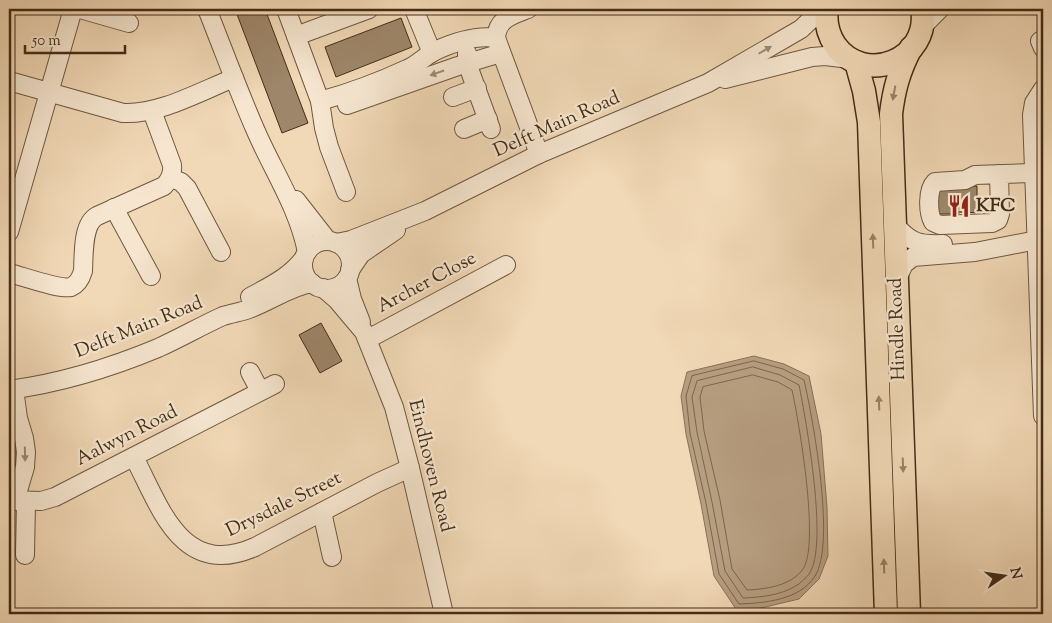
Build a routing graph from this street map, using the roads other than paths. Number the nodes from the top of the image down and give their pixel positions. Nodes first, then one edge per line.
1 (73, 9) edge
2 (80, 9) edge
3 (207, 9) edge
4 (286, 9) edge
5 (369, 9) edge
6 (414, 9) edge
7 (528, 9) edge
8 (822, 9) edge
9 (827, 9) edge
10 (940, 9) edge
11 (922, 19) edge
12 (129, 23) dead end
13 (296, 36) junction
14 (472, 38) junction
15 (1043, 40) edge
16 (498, 46) junction
17 (912, 48) junction
18 (1043, 48) edge
19 (432, 53) junction
20 (853, 60) junction
21 (467, 63) junction
22 (234, 78) junction
23 (9, 81) edge
24 (708, 84) junction
25 (477, 88) junction
26 (1043, 89) edge
27 (49, 92) junction
28 (453, 97) dead end
29 (321, 107) junction
30 (152, 110) junction
31 (464, 129) dead end
32 (539, 154) junction
33 (1034, 173) junction
34 (999, 174) dead end
35 (171, 178) junction
36 (283, 184) junction
37 (346, 192) dead end
38 (114, 208) junction
39 (425, 211) junction
40 (894, 224) junction
41 (9, 232) edge
42 (1036, 235) junction
43 (332, 242) junction
44 (221, 252) dead end
45 (306, 255) junction
46 (506, 265) dead end
47 (9, 273) edge
48 (349, 274) junction
49 (151, 276) dead end
50 (897, 279) junction
51 (317, 286) junction
52 (226, 315) junction
53 (366, 336) junction
54 (250, 372) dead end
55 (11, 390) edge
56 (1043, 416) edge
57 (13, 419) edge
58 (134, 457) junction
59 (410, 468) junction
60 (14, 482) edge
61 (16, 501) edge
62 (322, 512) junction
63 (25, 555) dead end
64 (332, 557) dead end
65 (444, 614) edge
66 (886, 614) edge
67 (909, 614) edge

1 - 27 street
2 - 12 street
3 - 22 street
4 - 13 street
5 - 13 street
6 - 19 street
7 - 16 street
24 -> 8 street, Delft Main Road
9 - 20 main road
10 - 11 street
11 - 17 main road, Hindle Road
13 - 29 street
14 - 16 street
14 - 19 street
14 - 21 street
15 - 18 street
16 - 21 street
16 - 32 street
17 - 20 main road
17 -> 40 main road, Hindle Road
19 - 29 street
20 - 24 street, Delft Main Road
66 -> 20 main road, Hindle Road
21 - 25 street
21 -> 29 street
22 - 30 street
22 - 36 street
23 - 27 street
24 - 32 street, Delft Main Road
25 - 28 street
25 - 31 street
26 - 33 street
27 - 30 street
27 - 41 street
29 - 37 street
30 - 35 street
32 - 39 street, Delft Main Road
33 - 34 street
33 - 42 street
35 - 38 street
35 - 44 street
36 - 43 street
36 - 45 street
38 - 47 street
38 - 49 street
39 - 43 street, Delft Main Road
39 - 48 street, Delft Main Road
40 - 42 street
40 - 50 main road, Hindle Road
42 - 50 street
42 - 56 street
43 - 45 street
43 - 48 street
45 - 51 street
45 - 52 street, Delft Main Road
46 - 53 street, Archer Close
48 - 51 street
48 - 53 street, Eindhoven Road
50 -> 67 main road, Hindle Road
51 - 52 street, Delft Main Road
51 - 53 street, Eindhoven Road
52 - 55 street, Delft Main Road
53 - 59 street, Eindhoven Road
54 - 58 street, Aalwyn Road
55 - 57 street
57 -> 60 street
58 - 61 street, Aalwyn Road
58 - 62 street, Drysdale Street
59 - 62 street, Drysdale Street
59 - 65 street, Eindhoven Road
60 - 61 street
61 - 63 street
62 - 64 street

